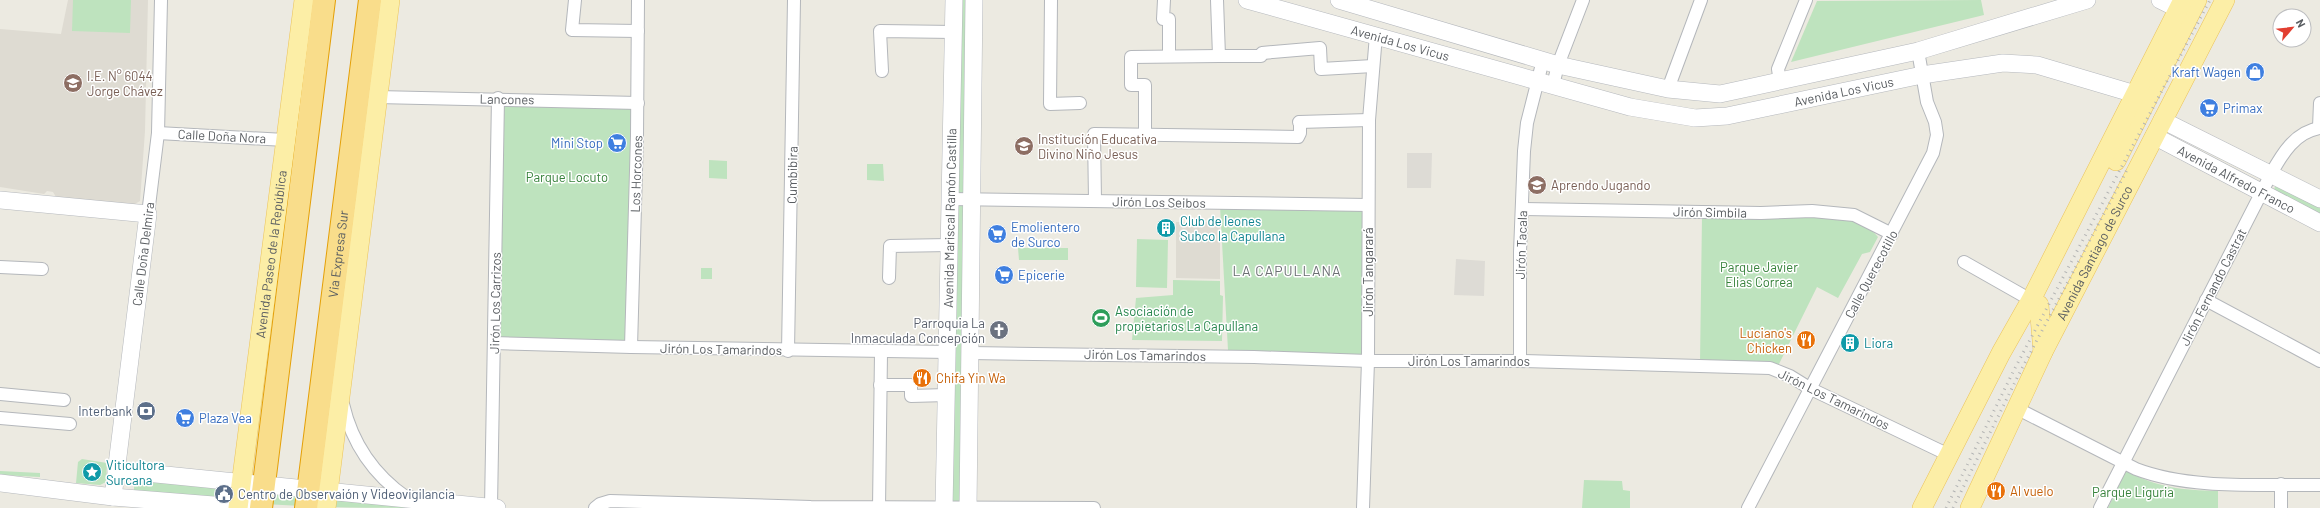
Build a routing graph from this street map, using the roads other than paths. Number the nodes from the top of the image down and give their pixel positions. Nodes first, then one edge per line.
1 (161, 0) edge
2 (304, 0) edge
3 (324, 0) edge
4 (370, 0) edge
5 (390, 0) edge
6 (574, 0) edge
7 (638, 0) edge
8 (794, 0) edge
9 (954, 0) edge
10 (974, 0) edge
11 (1051, 0) edge
12 (1164, 0) edge
13 (1217, 0) edge
14 (1247, 0) edge
15 (1339, 0) edge
16 (1583, 0) edge
17 (1701, 0) edge
18 (1806, 0) edge
19 (2083, 0) edge
20 (2160, 0) edge
21 (2197, 0) edge
22 (2225, 0) edge
23 (2180, 4) edge
24 (638, 31) junction
25 (954, 32) junction
26 (1376, 36) junction
27 (1918, 51) junction
28 (1169, 56) junction
29 (1219, 56) junction
30 (1551, 63) junction
31 (1373, 66) junction
32 (882, 71) dead end
33 (1922, 75) junction
34 (1780, 82) junction
35 (1546, 83) junction
36 (1668, 89) junction
37 (2135, 94) junction
38 (377, 97) junction
39 (498, 98) junction
40 (638, 102) junction
41 (1080, 103) dead end
42 (2320, 103) edge
43 (1369, 120) junction
44 (2158, 128) junction
45 (2319, 128) edge
46 (158, 133) junction
47 (1145, 134) junction
48 (2198, 138) junction
49 (286, 140) junction
50 (2190, 154) junction
51 (2270, 174) junction
52 (2261, 192) junction
53 (950, 199) junction
54 (2320, 199) edge
55 (0, 200) edge
56 (970, 200) junction
57 (1095, 201) junction
58 (1368, 205) junction
59 (1522, 209) junction
60 (148, 214) junction
61 (2320, 223) edge
62 (1892, 234) junction
63 (949, 245) junction
64 (1964, 262) dead end
65 (0, 267) edge
66 (42, 270) dead end
67 (889, 278) dead end
68 (2206, 300) junction
69 (2035, 302) junction
70 (494, 343) junction
71 (630, 348) junction
72 (788, 351) junction
73 (948, 352) junction
74 (2043, 352) junction
75 (881, 353) junction
76 (970, 353) junction
77 (1368, 361) junction
78 (1520, 361) junction
79 (2320, 361) edge
80 (342, 370) junction
81 (880, 385) junction
82 (1811, 389) junction
83 (0, 394) edge
84 (947, 395) junction
85 (64, 400) dead end
86 (2016, 408) junction
87 (0, 418) edge
88 (70, 424) dead end
89 (1951, 450) junction
90 (2124, 462) junction
91 (116, 470) junction
92 (242, 482) junction
93 (0, 483) edge
94 (264, 484) junction
95 (2280, 484) junction
96 (2320, 485) edge
97 (317, 499) edge
98 (112, 503) edge
99 (410, 503) edge
100 (425, 504) edge
101 (1750, 507) edge
102 (243, 508) edge
103 (261, 508) edge
104 (494, 508) edge
105 (595, 508) edge
106 (868, 508) edge
107 (878, 508) edge
108 (944, 508) edge
109 (968, 508) edge
110 (1094, 508) edge
111 (1363, 508) edge
112 (1922, 508) edge
113 (1970, 508) edge
114 (2100, 508) edge
115 (2281, 508) edge

1 - 46 street, Calle Doña Delmira
2 - 49 main road, Avenida Paseo de la República
3 - 94 highway
4 - 97 highway, Via Expresa Sur
5 - 38 main road
6 - 24 street
7 - 24 street, Los Horcones
8 - 72 street, Cumbibira
9 - 25 street, Avenida Mariscal Ramón Castilla
10 - 56 street, Avenida Mariscal Ramón Castilla
11 - 41 street
12 - 28 street
13 - 29 street
14 - 26 street, Avenida Los Vicus
15 - 30 street, Avenida Los Vicus
16 - 30 street
17 - 36 street
18 - 34 street
19 - 27 street, Avenida Los Vicus
20 - 23 street
21 - 69 main road, Avenida Santiago de Surco
22 - 44 main road, Avenida Santiago de Surco
23 - 37 main road, Avenida Santiago de Surco
24 - 40 street, Los Horcones
25 - 32 street
25 - 53 street, Avenida Mariscal Ramón Castilla
26 - 31 street, Jirón Tangarará
26 - 35 street, Avenida Los Vicus
27 - 33 street, Calle Querecotillo
27 - 34 street, Avenida Los Vicus
28 - 29 street
28 - 47 street
29 - 31 street
30 - 35 street
30 - 36 street, Avenida Los Vicus
31 - 43 street, Jirón Tangarará
33 - 35 street, Avenida Los Vicus
33 - 37 street, Avenida Los Vicus
33 - 62 street, Calle Querecotillo
34 - 36 street, Avenida Los Vicus
35 - 59 street, Jirón Tacala
37 - 69 main road, Avenida Santiago de Surco
38 - 39 street, Lancones
38 - 80 main road
39 - 40 street, Lancones
39 - 70 street, Jirón Los Carrizos
40 - 71 street, Los Horcones
42 - 45 street
43 - 47 street
43 - 58 street, Jirón Tangarará
44 - 48 street, Avenida Alfredo Franco
44 - 50 street, Avenida Alfredo Franco
44 - 74 main road, Avenida Santiago de Surco
45 - 51 street, Jirón Fernando Castrat
46 - 49 street, Calle Doña Nora
46 - 60 street, Calle Doña Delmira
47 - 57 street
48 - 50 street
48 - 51 street, Avenida Alfredo Franco
49 - 92 main road, Avenida Paseo de la República
50 - 52 street, Avenida Alfredo Franco
51 - 52 street, Jirón Fernando Castrat
51 - 54 street, Avenida Alfredo Franco
52 - 61 street, Avenida Alfredo Franco
52 - 68 street, Jirón Fernando Castrat
53 - 56 street, Jirón Los Seibos
53 - 63 street, Avenida Mariscal Ramón Castilla
55 - 60 street
56 - 57 street, Jirón Los Seibos
56 - 76 street, Avenida Mariscal Ramón Castilla
57 - 58 street, Jirón Los Seibos
58 - 77 street, Jirón Tangarará
59 - 62 street, Jirón Simbila
59 - 78 street, Jirón Tacala
60 - 91 street, Calle Doña Delmira
62 - 82 street, Calle Querecotillo
63 - 67 street
63 - 73 street, Avenida Mariscal Ramón Castilla
64 - 69 street
65 - 66 street
68 - 79 street
68 - 90 street, Jirón Fernando Castrat
69 - 74 main road
69 - 89 main road, Avenida Santiago de Surco
70 - 71 street, Jirón Los Tamarindos
70 - 104 street, Jirón Los Carrizos
71 - 72 street, Jirón Los Tamarindos
72 - 75 street, Jirón Los Tamarindos
73 - 75 street, Jirón Los Tamarindos
73 - 84 street, Avenida Mariscal Ramón Castilla
74 - 86 main road, Avenida Santiago de Surco
75 - 81 street
76 - 77 street, Jirón Los Tamarindos
76 - 109 street, Avenida Mariscal Ramón Castilla
77 - 78 street, Jirón Los Tamarindos
77 - 111 street, Jirón Tangarará
78 - 82 street, Jirón Los Tamarindos
80 - 97 main road
80 - 99 street
81 - 84 street
81 - 107 street
82 - 89 street, Jirón Los Tamarindos
82 - 101 street, Calle Querecotillo
83 - 85 street
84 - 108 street, Avenida Mariscal Ramón Castilla
86 - 90 street
86 - 113 main road, Avenida Santiago de Surco
87 - 88 street
89 - 112 main road, Avenida Santiago de Surco
90 - 95 street
90 - 114 street, Jirón Fernando Castrat
91 - 92 street
91 - 98 street, Calle Doña Delmira
92 - 94 street
92 - 102 main road, Avenida Paseo de la República
93 - 98 street
94 - 97 street
94 - 103 highway
95 - 96 street
95 - 115 street
97 - 99 street
98 - 102 street
99 - 100 street
100 - 104 street
105 - 106 street
106 - 107 street
107 - 108 street
108 - 109 street
109 - 110 street

